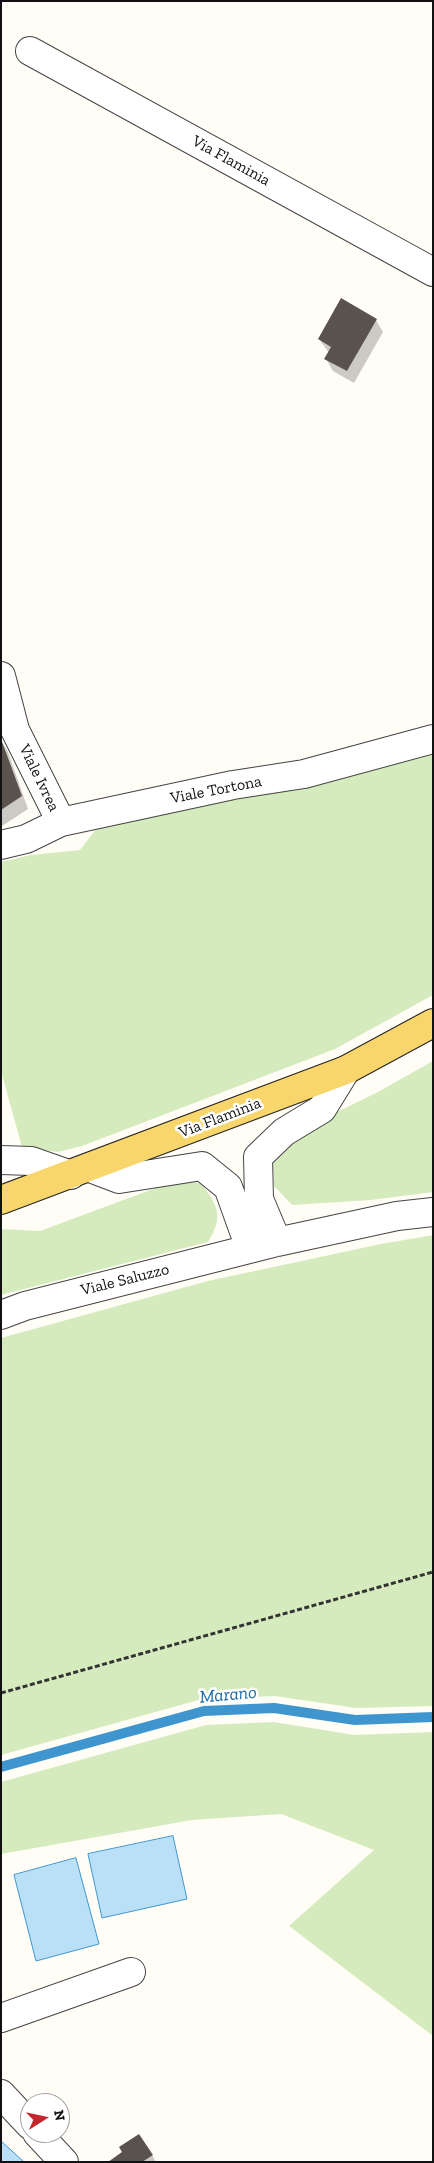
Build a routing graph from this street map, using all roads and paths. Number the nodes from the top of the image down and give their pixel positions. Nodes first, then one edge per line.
1 (30, 51) dead end
2 (433, 272) edge
3 (1, 676) edge
4 (433, 739) edge
5 (60, 822) junction
6 (1, 845) edge
7 (433, 1023) edge
8 (346, 1070) junction
9 (1, 1160) edge
10 (80, 1171) junction
11 (1, 1200) edge
12 (433, 1212) edge
13 (277, 1242) junction
14 (250, 1248) junction
15 (1, 1315) edge
16 (433, 1572) edge
17 (1, 1693) edge
18 (132, 1972) dead end
19 (1, 2018) edge
20 (1, 2094) edge
21 (20, 2114) edge
22 (47, 2143) edge
23 (64, 2162) edge

1 - 2 street, Via Flaminia
3 - 5 street, Viale Ivrea
4 - 5 street, Viale Tortona
5 - 6 street, Viale Tortona
7 - 8 main road, Via Flaminia
8 - 10 main road, Via Flaminia
8 - 13 street
9 - 10 street
10 - 11 main road, Via Flaminia
10 - 14 street
12 - 13 street, Viale Saluzzo
13 - 14 street, Viale Saluzzo
14 - 15 street, Viale Saluzzo
16 - 17 path
18 - 19 street
20 - 21 street
22 - 23 street

